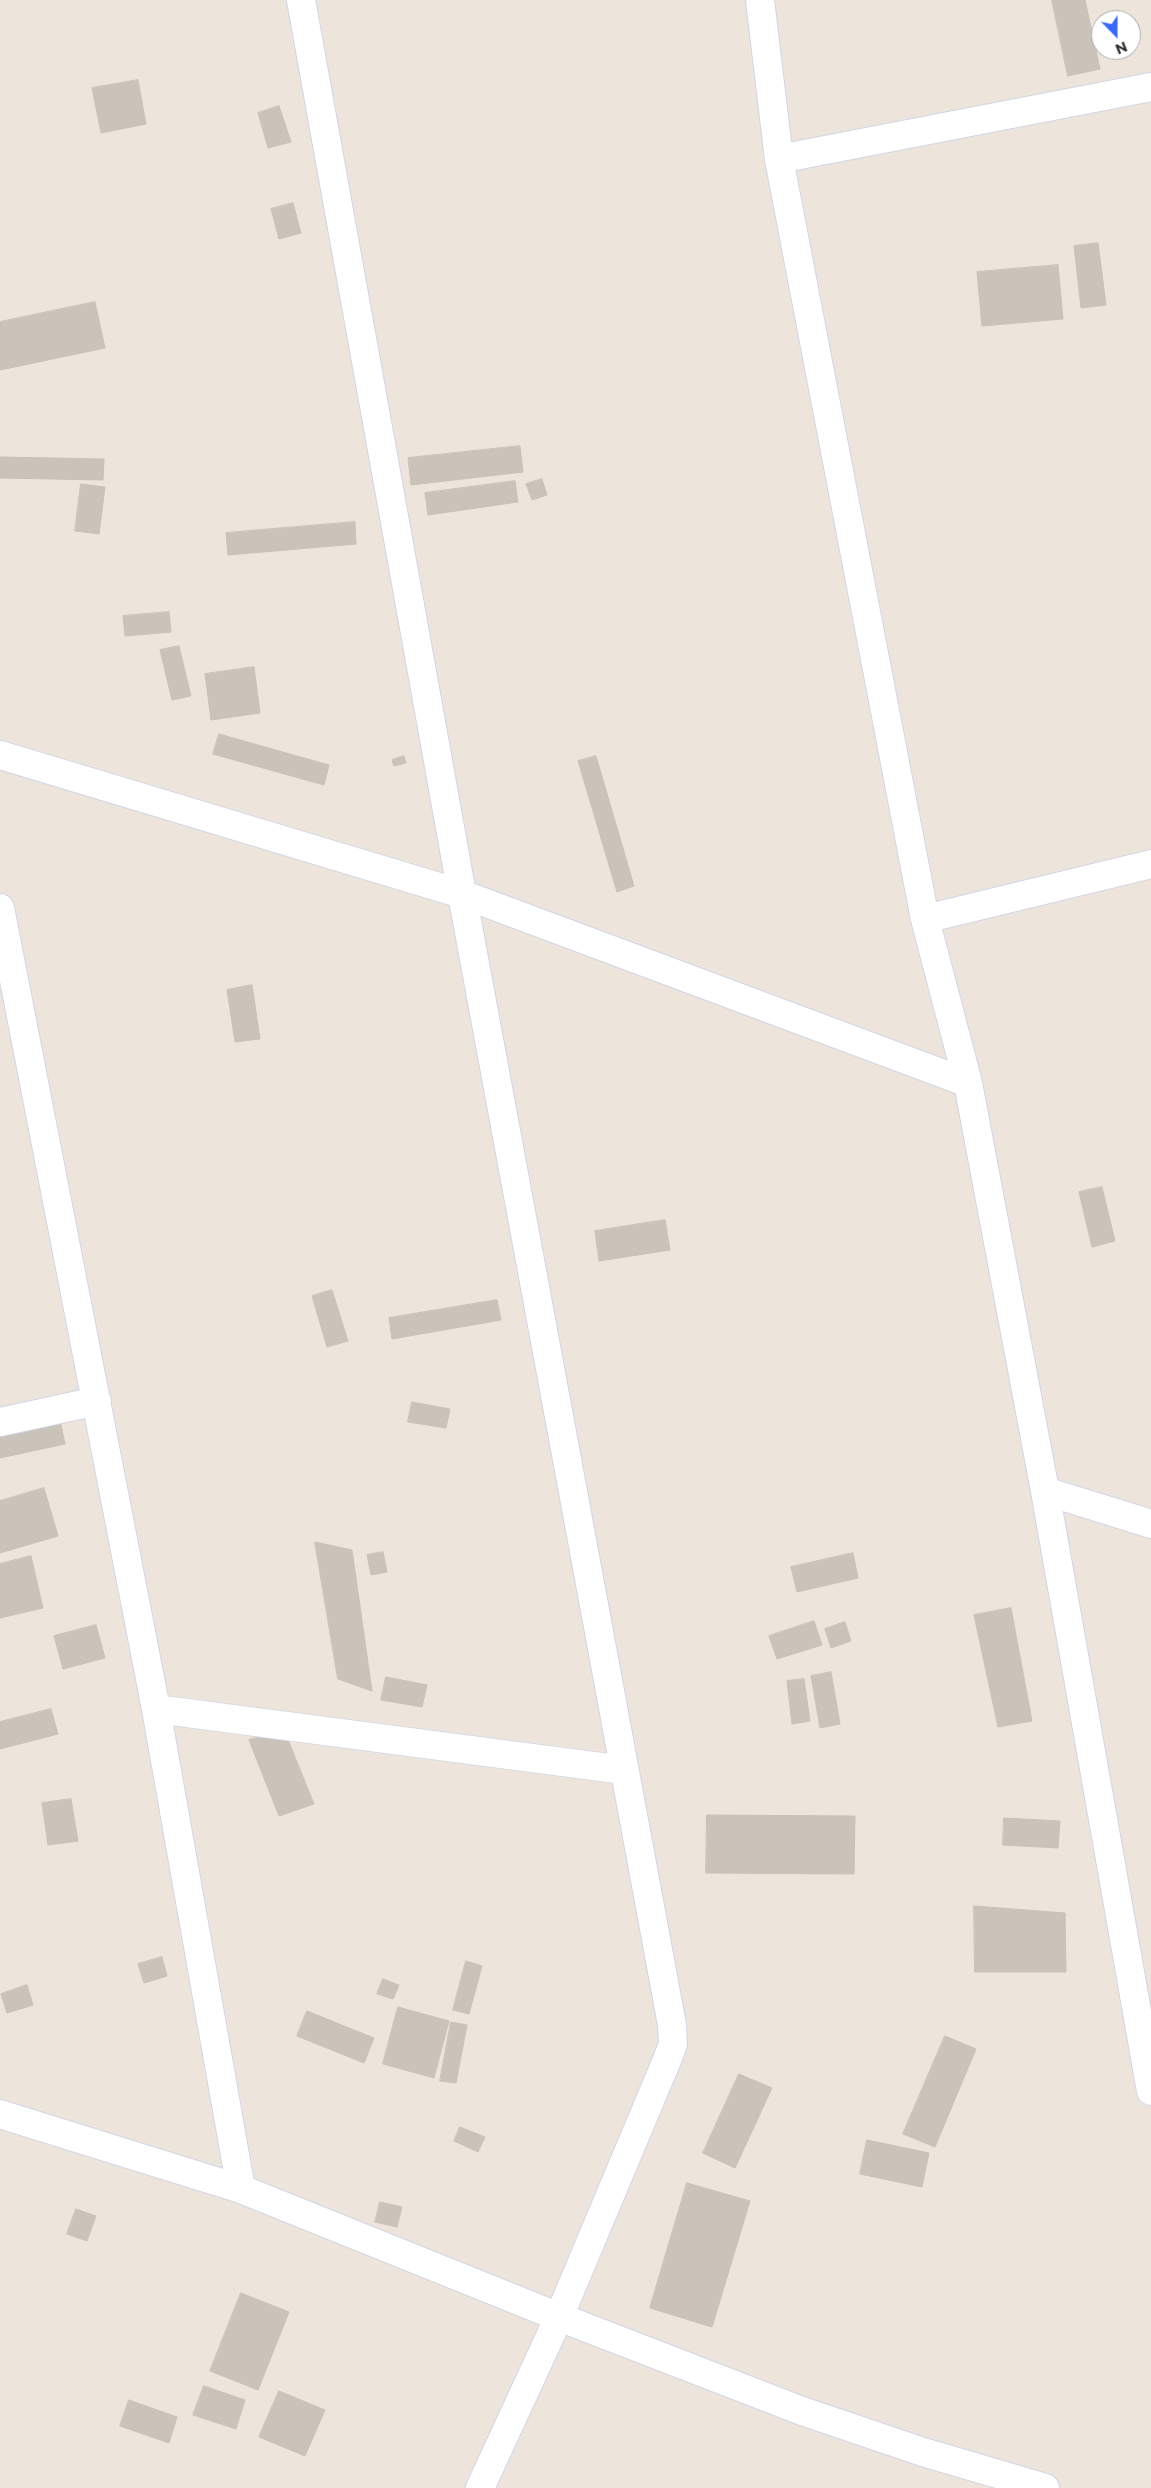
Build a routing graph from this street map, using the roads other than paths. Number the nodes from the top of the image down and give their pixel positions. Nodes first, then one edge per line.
1 (300, 0) edge
2 (760, 0) edge
3 (1151, 87) edge
4 (779, 158) junction
5 (0, 755) edge
6 (1151, 864) edge
7 (462, 894) junction
8 (0, 908) edge
9 (926, 919) junction
10 (968, 1083) junction
11 (97, 1401) junction
12 (0, 1422) edge
13 (1045, 1491) junction
14 (1151, 1524) edge
15 (156, 1709) junction
16 (624, 1770) junction
17 (1151, 2091) edge
18 (0, 2114) edge
19 (242, 2189) junction
20 (559, 2317) junction
21 (480, 2488) edge
22 (1045, 2488) edge

1 - 7 street
2 - 4 street
3 - 4 street
4 - 9 street
5 - 7 street
6 - 9 street
7 - 10 street
7 - 16 street
8 - 11 street
9 - 10 street
10 - 13 street
11 - 12 street
11 - 15 street
13 - 14 street
13 - 17 street
15 - 16 street
15 - 19 street
16 - 20 street
18 - 19 street
19 - 20 street
20 - 21 street
20 - 22 street

